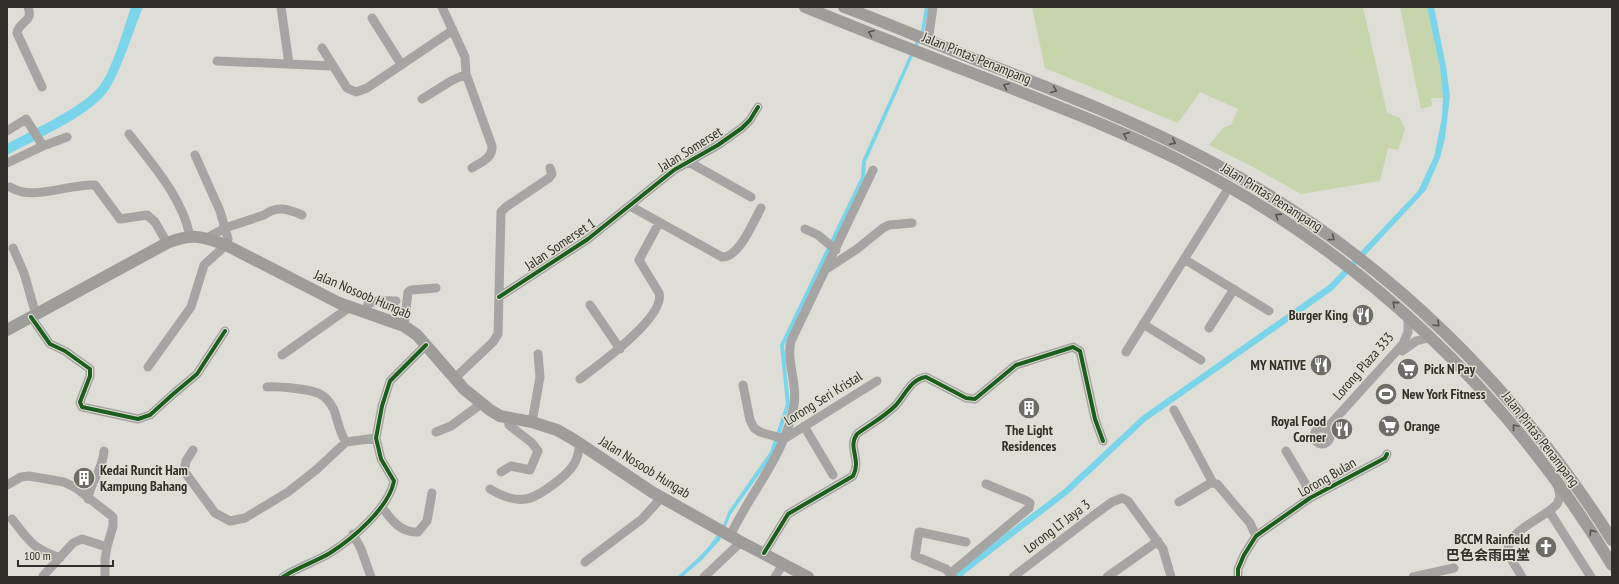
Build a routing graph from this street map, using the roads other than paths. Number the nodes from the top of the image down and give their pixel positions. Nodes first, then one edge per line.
1 (28, 7) edge
2 (275, 7) edge
3 (281, 7) edge
4 (442, 7) edge
5 (805, 7) edge
6 (844, 7) edge
7 (933, 7) edge
8 (372, 18) dead end
9 (453, 30) junction
10 (927, 40) junction
11 (322, 48) dead end
12 (217, 62) dead end
13 (289, 64) junction
14 (401, 64) junction
15 (332, 66) junction
16 (466, 74) junction
17 (42, 87) dead end
18 (422, 99) dead end
19 (758, 107) dead end
20 (7, 131) edge
21 (129, 134) dead end
22 (67, 137) dead end
23 (41, 143) junction
24 (195, 155) dead end
25 (687, 162) junction
26 (7, 163) edge
27 (472, 168) dead end
28 (550, 168) dead end
29 (873, 170) dead end
30 (1212, 178) junction
31 (10, 187) dead end
32 (1225, 194) junction
33 (751, 197) dead end
34 (630, 206) junction
35 (1261, 206) junction
36 (761, 208) dead end
37 (302, 215) dead end
38 (659, 223) junction
39 (912, 223) dead end
40 (225, 228) junction
41 (805, 230) dead end
42 (190, 236) junction
43 (207, 238) junction
44 (167, 243) junction
45 (226, 245) junction
46 (13, 248) dead end
47 (836, 250) junction
48 (1184, 259) junction
49 (826, 269) junction
50 (436, 288) dead end
51 (1234, 290) junction
52 (500, 298) junction
53 (396, 301) dead end
54 (590, 305) dead end
55 (350, 307) junction
56 (1269, 311) dead end
57 (366, 312) junction
58 (1408, 315) junction
59 (33, 316) junction
60 (1143, 324) junction
61 (404, 326) junction
62 (1209, 328) dead end
63 (7, 330) edge
64 (225, 331) dead end
65 (1432, 337) junction
66 (426, 345) junction
67 (620, 348) junction
68 (1126, 352) dead end
69 (538, 354) dead end
70 (282, 355) dead end
71 (1201, 360) dead end
72 (148, 367) dead end
73 (455, 378) junction
74 (580, 380) dead end
75 (877, 381) dead end
76 (743, 385) dead end
77 (267, 387) dead end
78 (481, 404) junction
79 (1174, 410) dead end
80 (508, 417) junction
81 (532, 422) junction
82 (804, 426) junction
83 (436, 432) dead end
84 (376, 438) junction
85 (779, 438) junction
86 (1103, 441) dead end
87 (346, 442) junction
88 (580, 443) junction
89 (194, 450) dead end
90 (104, 451) dead end
91 (1286, 452) dead end
92 (1387, 454) dead end
93 (501, 472) dead end
94 (833, 475) dead end
95 (1557, 481) junction
96 (1213, 483) junction
97 (986, 484) dead end
98 (7, 485) edge
99 (490, 489) dead end
100 (432, 493) dead end
101 (662, 498) junction
102 (1310, 498) junction
103 (88, 499) junction
104 (1179, 502) dead end
105 (382, 507) junction
106 (1549, 511) junction
107 (12, 519) dead end
108 (725, 533) junction
109 (353, 534) junction
110 (1256, 536) junction
111 (1612, 540) edge
112 (1158, 541) junction
113 (741, 542) junction
114 (966, 542) dead end
115 (108, 547) junction
116 (764, 553) junction
117 (60, 558) junction
118 (586, 562) dead end
119 (784, 564) junction
120 (1612, 565) edge
121 (1454, 568) dead end
122 (952, 575) edge
123 (43, 576) dead end
124 (105, 577) edge
125 (284, 577) edge
126 (371, 577) edge
127 (704, 577) edge
128 (776, 577) edge
129 (808, 577) edge
130 (1013, 577) edge
131 (1107, 577) edge
132 (1171, 577) edge
133 (1238, 577) edge
134 (1413, 577) edge
135 (1522, 577) edge
136 (1592, 577) edge

1 - 17 street
2 - 3 street
3 - 13 street
4 - 9 street
30 -> 5 main road, Jalan Pintas Penampang
6 - 10 main road, Jalan Pintas Penampang
7 - 10 street
8 - 14 street
9 - 14 street
9 - 16 street
10 -> 111 main road, Jalan Pintas Penampang
11 - 15 street
12 - 13 street
13 - 15 street
14 - 15 street
16 - 18 street
16 - 27 street
19 - 25 street, Jalan Somerset
20 - 23 street
21 - 42 street
22 - 23 street
23 - 26 street
24 - 40 street
25 - 33 street
25 - 34 street, Jalan Somerset
28 - 52 street
29 - 47 street
30 - 32 street
30 - 35 main road, Jalan Pintas Penampang
31 - 44 street
32 - 35 street
32 - 48 street
34 - 38 street
34 - 52 street, Jalan Somerset 1
58 -> 35 main road, Jalan Pintas Penampang
36 - 38 street
37 - 40 street
38 - 67 street
39 - 49 street
40 - 43 street
40 - 45 street
41 - 47 street
42 - 43 main road, Jalan Nosoob Hungab
42 - 44 main road, Jalan Nosoob Hungab
43 - 45 main road, Jalan Nosoob Hungab
44 - 59 main road, Jalan Nosoob Hungab
45 - 55 main road, Jalan Nosoob Hungab
45 - 72 street
46 - 59 street
47 - 49 street
48 - 51 street
48 - 60 street
49 - 85 street
50 - 61 street
51 - 56 street
51 - 62 street
52 - 73 street
53 - 57 street
54 - 67 street
55 - 57 main road, Jalan Nosoob Hungab
55 - 70 street
57 - 61 main road, Jalan Nosoob Hungab
58 - 65 main road, Jalan Pintas Penampang
58 - 65 street, Lorong Plaza 333
59 - 63 main road, Jalan Nosoob Hungab
59 - 64 street
60 - 68 street
60 - 71 street
61 - 66 main road, Jalan Nosoob Hungab
95 -> 65 main road, Jalan Pintas Penampang
66 - 73 main road, Jalan Nosoob Hungab
66 - 84 street
67 - 74 street
69 - 81 street
73 - 78 main road, Jalan Nosoob Hungab
75 - 82 street, Lorong Seri Kristal
76 - 85 street
77 - 87 street
78 - 80 main road, Jalan Nosoob Hungab
78 - 83 street
79 - 96 street
80 - 81 main road, Jalan Nosoob Hungab
80 - 93 street
81 - 88 main road, Jalan Nosoob Hungab
82 - 85 street, Lorong Seri Kristal
82 - 94 street
84 - 87 street
84 - 105 street
85 - 108 street
86 - 116 street
87 - 89 street
88 - 99 street
88 - 101 main road, Jalan Nosoob Hungab
90 - 103 street
91 - 102 street
92 - 102 street, Lorong Bulan
95 - 106 street
120 -> 95 main road, Jalan Pintas Penampang
96 - 104 street
96 - 110 street
97 - 122 street
98 - 103 street
100 - 105 street
101 - 108 main road, Jalan Nosoob Hungab
101 - 118 street
102 - 110 street, Lorong Bulan
103 - 115 street
105 - 109 street
106 - 135 street
106 - 136 street
107 - 117 street
108 - 113 main road, Jalan Nosoob Hungab
109 - 125 street
109 - 126 street
110 - 133 street, Lorong Bulan
112 - 130 street, Lorong LT Jaya 3
112 - 131 street
112 - 132 street
113 - 116 main road, Jalan Nosoob Hungab
113 - 127 street
114 - 122 street
115 - 117 street
115 - 124 street
116 - 119 main road, Jalan Nosoob Hungab
117 - 123 street
119 - 128 street
119 - 129 main road, Jalan Nosoob Hungab
121 - 134 street

